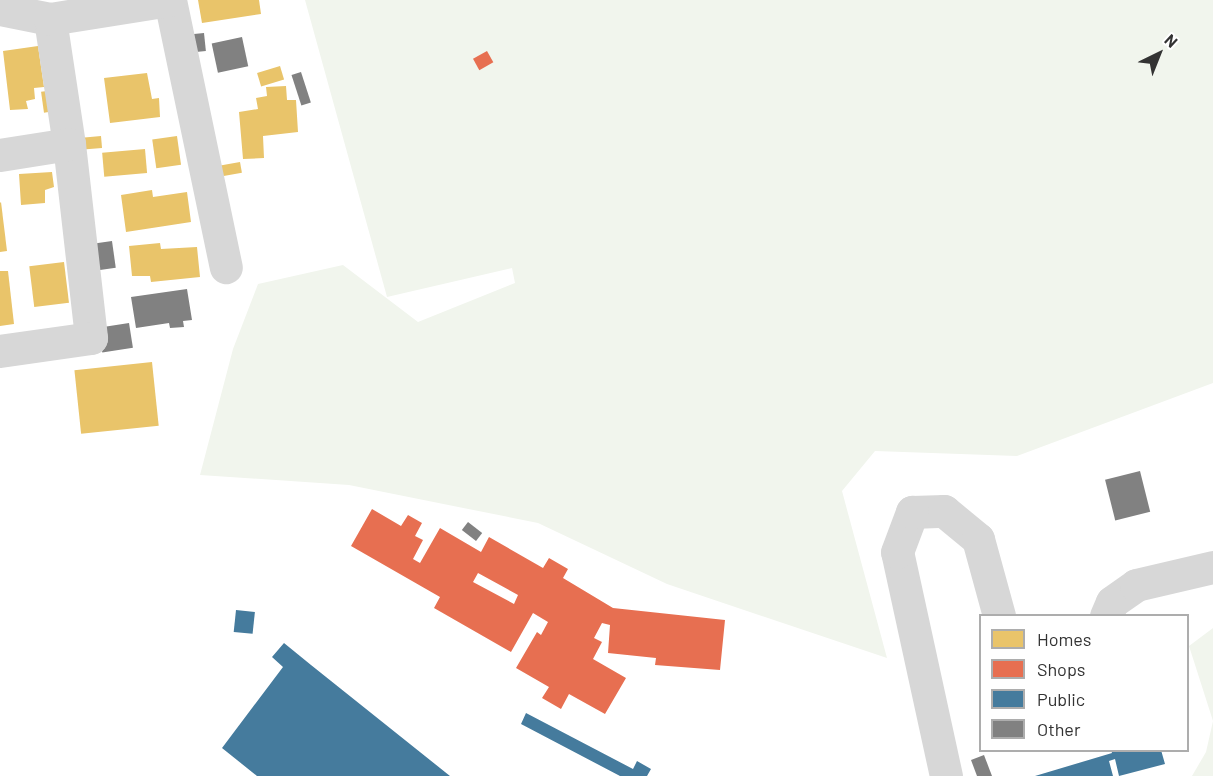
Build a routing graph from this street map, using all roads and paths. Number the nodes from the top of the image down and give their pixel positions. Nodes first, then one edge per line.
1 (170, 0) edge
2 (0, 9) edge
3 (50, 19) junction
4 (69, 144) junction
5 (0, 155) edge
6 (226, 267) dead end
7 (0, 351) edge
8 (1213, 567) edge
9 (999, 614) edge
10 (1106, 614) edge
11 (946, 776) edge

1 - 3 street
1 - 6 street
2 - 3 street
3 - 4 street
4 - 5 street
4 - 7 street
8 - 10 street
9 - 11 street

